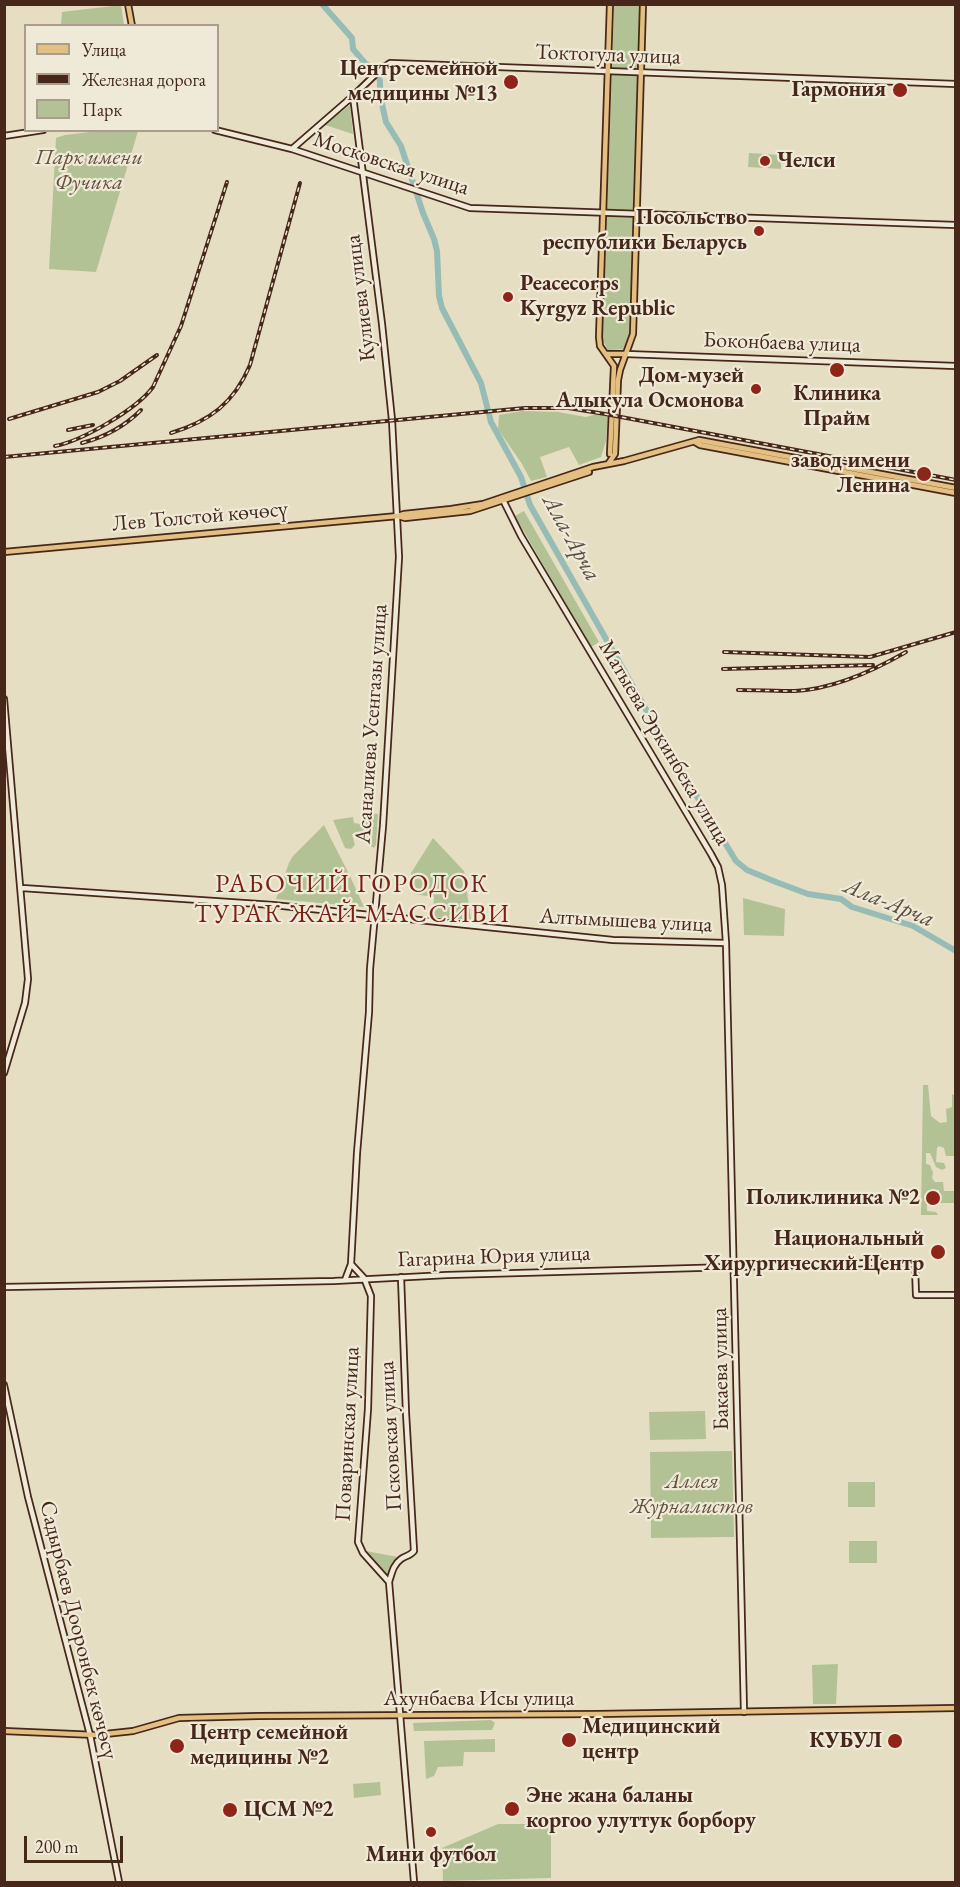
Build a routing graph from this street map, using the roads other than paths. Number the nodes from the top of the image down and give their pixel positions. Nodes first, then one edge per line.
1 (128, 4) edge
2 (610, 4) edge
3 (643, 4) edge
4 (132, 24) edge
5 (607, 71) junction
6 (640, 73) junction
7 (956, 84) edge
8 (353, 96) junction
9 (219, 131) edge
10 (30, 132) edge
11 (4, 136) edge
12 (292, 149) junction
13 (361, 172) junction
14 (603, 213) junction
15 (636, 214) junction
16 (956, 225) edge
17 (606, 354) junction
18 (626, 354) junction
19 (956, 366) edge
20 (392, 420) joint
21 (613, 455) junction
22 (624, 461) junction
23 (606, 465) junction
24 (593, 467) junction
25 (534, 489) junction
26 (956, 491) edge
27 (502, 500) junction
28 (398, 516) junction
29 (4, 552) edge
30 (4, 699) edge
31 (22, 888) junction
32 (375, 915) junction
33 (726, 943) junction
34 (727, 1026) joint
35 (4, 1073) edge
36 (351, 1264) junction
37 (735, 1266) junction
38 (401, 1277) junction
39 (364, 1278) junction
40 (345, 1280) junction
41 (4, 1287) edge
42 (956, 1295) edge
43 (4, 1385) edge
44 (389, 1582) junction
45 (956, 1708) edge
46 (744, 1712) junction
47 (400, 1716) junction
48 (4, 1731) edge
49 (90, 1735) junction
50 (119, 1882) edge
51 (414, 1882) edge

1 - 4 main road
2 - 5 main road
3 - 6 main road
5 - 6 main road, Токтогула улица
5 - 8 main road, Токтогула улица
5 - 14 main road
6 - 7 main road, Токтогула улица
6 - 15 main road
8 - 12 main road, Токтогула улица
8 - 13 main road, Кулиева улица
9 - 12 main road, Московская улица
10 - 11 main road
12 - 13 main road, Московская улица
13 - 14 main road, Московская улица
13 - 20 main road, Кулиева улица
14 - 15 main road, Московская улица
14 - 17 main road
15 - 16 main road, Московская улица
15 - 18 main road
17 - 18 main road, Боконбаева улица
17 - 21 main road
18 - 19 main road, Боконбаева улица
18 - 21 main road
20 - 28 main road, Асаналиева Усенгазы улица
21 - 22 main road
21 - 23 main road
21 - 24 main road
22 - 23 main road, Лев Толстой көчөсү
22 - 26 main road, Лев Толстой көчөсү
23 - 24 main road, Лев Толстой көчөсү
23 - 25 main road, Лев Толстой көчөсү
24 - 25 main road, Лев Толстой көчөсү
25 - 27 main road, Лев Толстой көчөсү
27 - 28 main road, Лев Толстой көчөсү
27 - 33 main road, Матыева Эркинбека улица
28 - 29 main road, Лев Толстой көчөсү
28 - 32 main road, Асаналиева Усенгазы улица
30 - 31 main road
31 - 32 main road, Алтымышева улица
31 - 35 main road
32 - 33 main road, Алтымышева улица
32 - 36 main road, Асаналиева Усенгазы улица
33 - 34 main road, Матыева Эркинбека улица
34 - 37 main road, Бакаева улица
36 - 39 main road
36 - 40 main road, Асаналиева Усенгазы улица
37 - 38 main road, Гагарина Юрия улица
37 - 42 main road, Гагарина Юрия улица
37 - 46 main road, Бакаева улица
38 - 39 main road, Гагарина Юрия улица
38 - 44 main road, Псковская улица
39 - 40 main road, Гагарина Юрия улица
39 - 44 main road, Поваринская улица
40 - 41 main road, Гагарина Юрия улица
43 - 49 main road, Садырбаев Дооронбек көчөсү
44 - 47 main road
45 - 46 main road, Ахунбаева Исы улица
46 - 47 main road, Ахунбаева Исы улица
47 - 49 main road, Ахунбаева Исы улица
47 - 51 main road
48 - 49 main road, Ахунбаева Исы улица
49 - 50 main road, Садырбаев Дооронбек көчөсү

